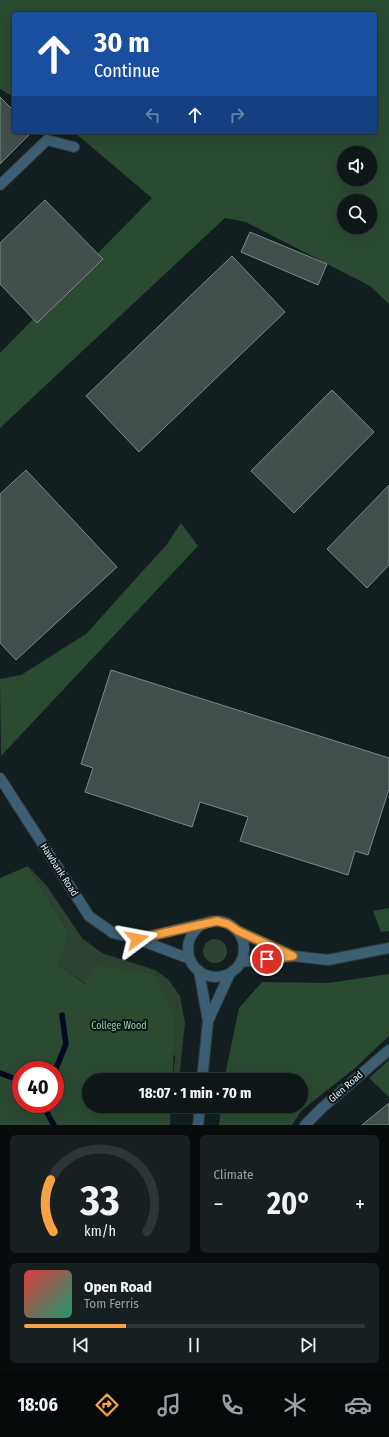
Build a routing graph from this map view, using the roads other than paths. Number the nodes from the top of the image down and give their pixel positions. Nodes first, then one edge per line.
1 (74, 147) dead end
2 (0, 185) edge
3 (0, 778) edge
4 (205, 923) junction
5 (238, 931) junction
6 (137, 939) junction
7 (389, 948) edge
8 (293, 956) junction
9 (190, 959) junction
10 (241, 962) junction
11 (199, 971) junction
12 (230, 974) junction
13 (208, 1021) junction
14 (389, 1050) edge
15 (203, 1073) edge
16 (199, 1113) edge
17 (198, 1125) edge
18 (305, 1125) edge

1 - 2 street
3 - 6 street, Hawbank Road
4 - 5 street
4 - 6 street, Hawbank Road
4 - 9 street
5 - 8 street
5 - 10 street
6 - 9 street, Hawbank Road
7 - 8 street
8 - 10 street
9 - 11 street
10 - 12 street
11 - 12 street
11 - 13 street
12 - 13 street
13 - 15 street
14 - 18 street, Glen Road
16 - 17 street

